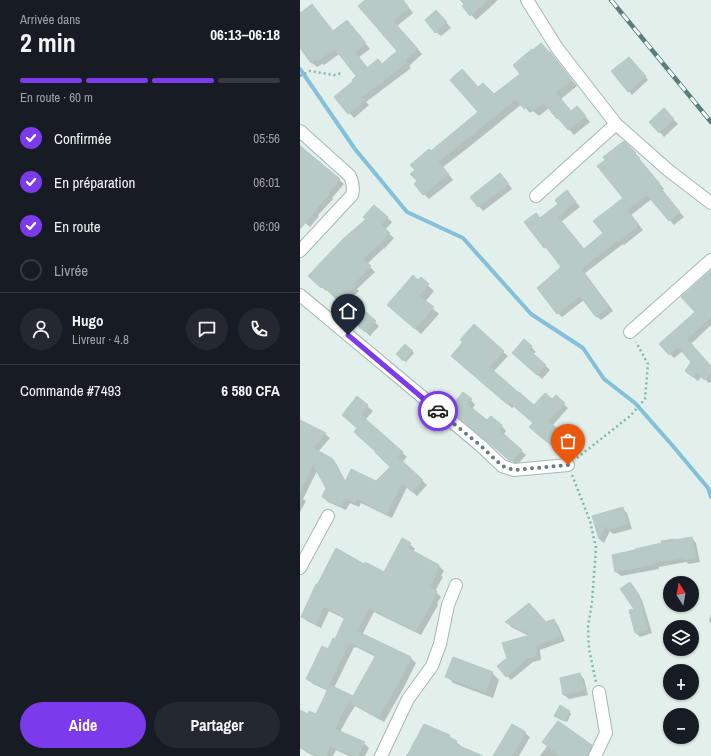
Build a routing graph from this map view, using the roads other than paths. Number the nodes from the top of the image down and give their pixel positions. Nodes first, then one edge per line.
1 (527, 0) edge
2 (616, 124) junction
3 (300, 131) edge
4 (536, 196) dead end
5 (711, 203) edge
6 (300, 251) edge
7 (711, 260) edge
8 (300, 295) edge
9 (630, 332) road end
10 (568, 465) road end
11 (328, 516) dead end
12 (300, 568) edge
13 (456, 585) dead end
14 (599, 692) road end
15 (381, 756) edge
16 (595, 756) edge

1 - 2 street
2 - 4 street
2 - 5 street
3 - 6 street
7 - 9 street
8 - 10 street
11 - 12 street
13 - 15 street
14 - 16 street

